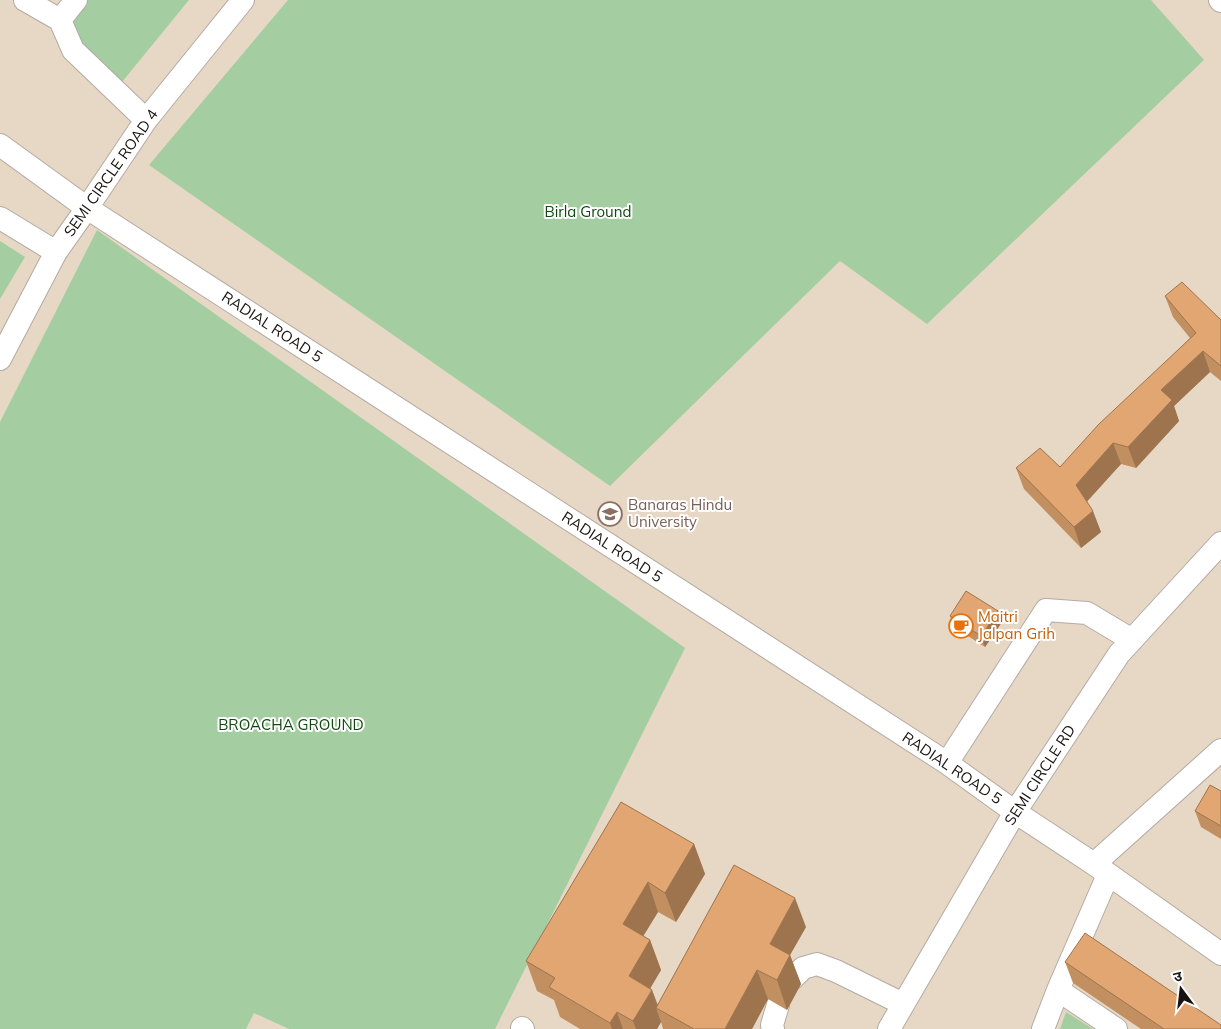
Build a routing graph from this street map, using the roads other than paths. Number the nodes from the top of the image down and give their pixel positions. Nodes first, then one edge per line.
1 (25, 0) edge
2 (76, 0) edge
3 (243, 0) edge
4 (60, 20) junction
5 (146, 120) junction
6 (0, 145) edge
7 (87, 208) junction
8 (0, 218) edge
9 (56, 252) junction
10 (0, 359) edge
11 (1221, 543) edge
12 (1132, 640) junction
13 (1221, 750) edge
14 (947, 763) junction
15 (1015, 812) junction
16 (1101, 870) junction
17 (1221, 954) edge
18 (792, 979) dead end
19 (1058, 990) junction
20 (903, 1004) junction
21 (778, 1005) edge
22 (773, 1029) edge
23 (888, 1029) edge
24 (1043, 1029) edge
25 (1116, 1029) edge

1 - 4 lane
2 - 4 lane
3 - 5 lane, SEMI CIRCLE ROAD 4
4 - 5 lane
5 - 7 lane, SEMI CIRCLE ROAD 4
6 - 7 lane, RADIAL ROAD 5
7 - 9 lane, SEMI CIRCLE ROAD 4
7 - 14 lane, RADIAL ROAD 5
8 - 9 lane
9 - 10 lane, SEMI CIRCLE ROAD 4
11 - 12 lane, SEMI CIRCLE RD
12 - 14 lane
12 - 15 lane, SEMI CIRCLE RD
13 - 16 lane
14 - 15 lane, RADIAL ROAD 5
15 - 16 lane, RADIAL ROAD 5
15 - 20 lane, SEMI CIRCLE RD
16 - 17 lane, RADIAL ROAD 5
16 - 19 lane
18 - 20 lane
19 - 24 lane
19 - 25 lane
20 - 23 lane, SEMI CIRCLE RD
21 - 22 lane

